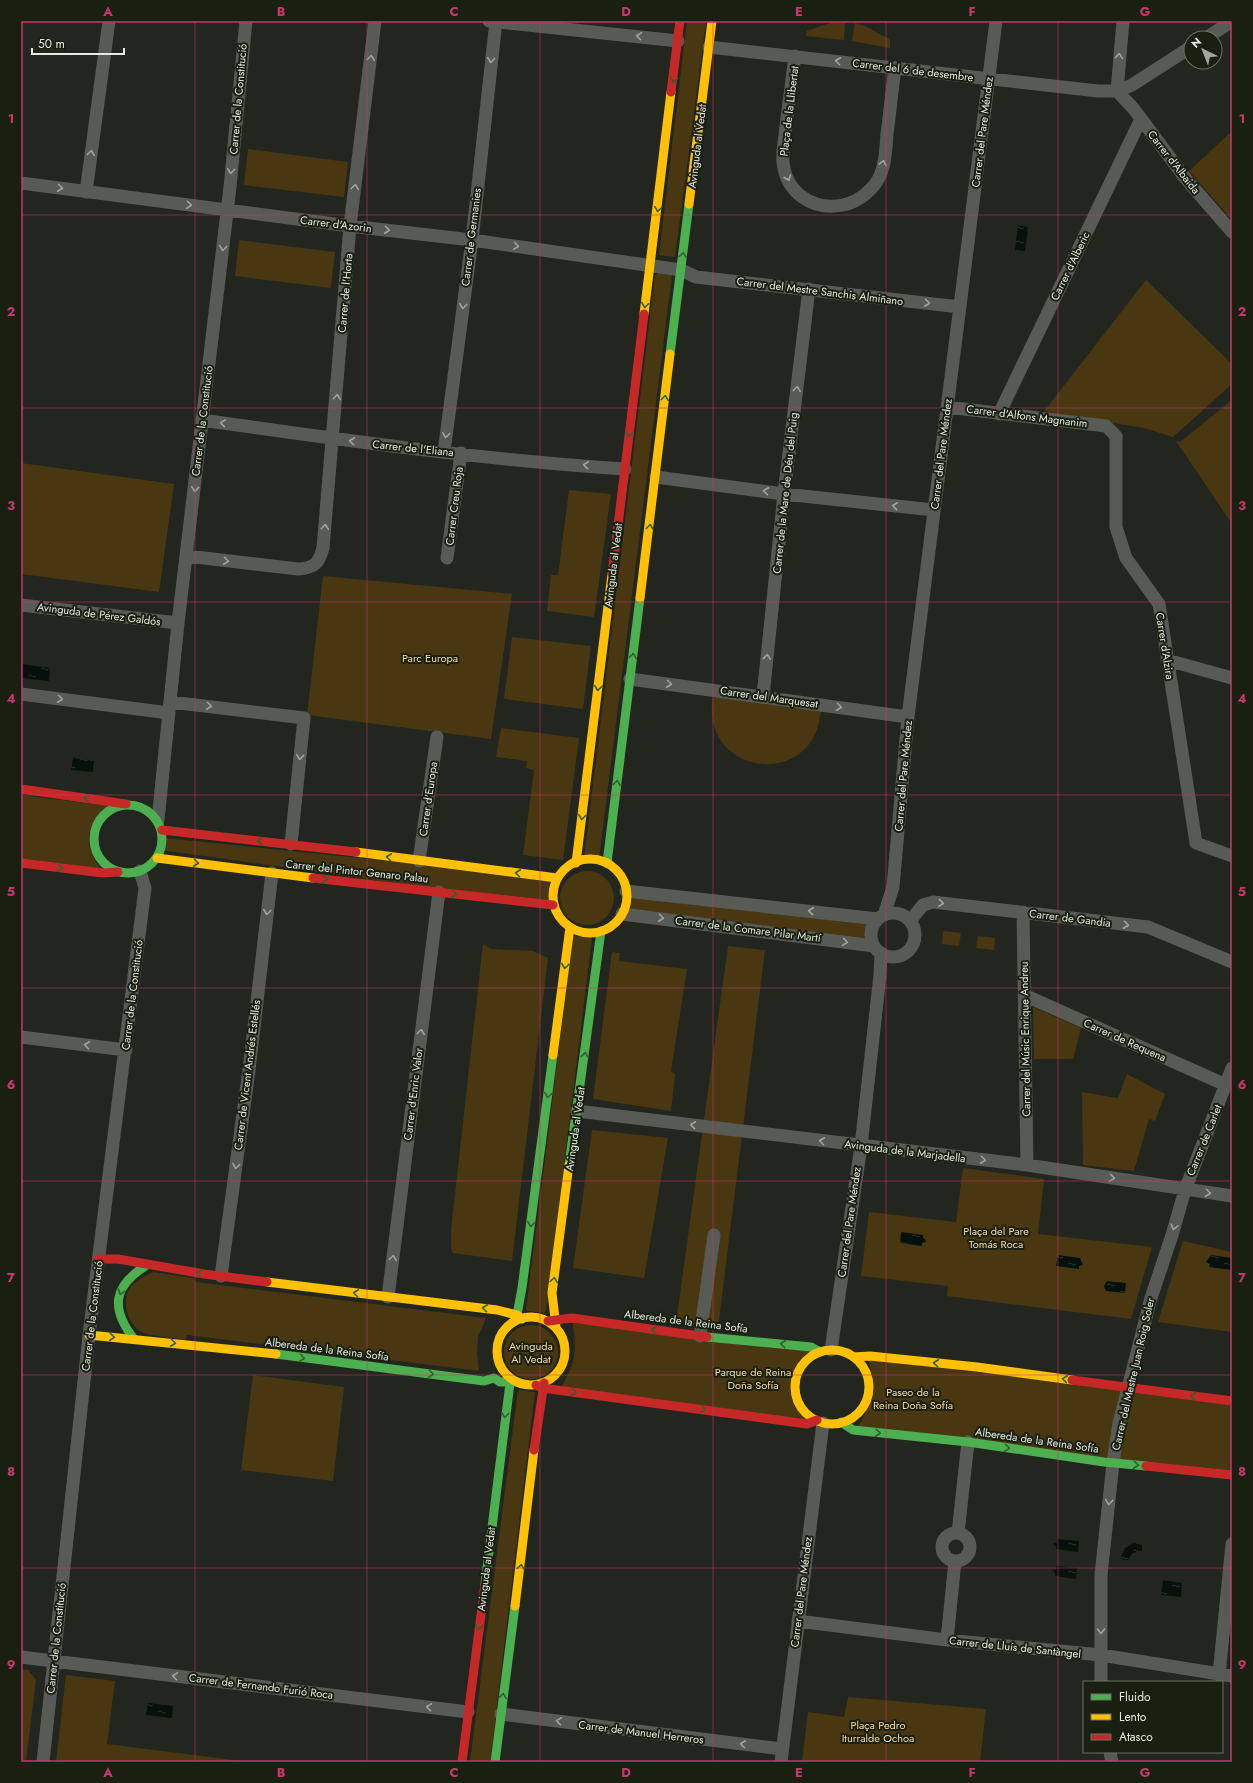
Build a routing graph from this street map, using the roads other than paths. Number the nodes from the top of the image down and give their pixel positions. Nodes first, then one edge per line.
1 (109, 21) edge
2 (246, 21) edge
3 (375, 21) edge
4 (494, 21) edge
5 (680, 21) edge
6 (712, 21) edge
7 (996, 21) edge
8 (1122, 21) edge
9 (1232, 21) edge
10 (1218, 30) edge
11 (678, 41) junction
12 (709, 47) junction
13 (1183, 52) edge
14 (796, 56) junction
15 (894, 68) junction
16 (988, 79) junction
17 (1117, 91) junction
18 (1141, 119) junction
19 (21, 183) edge
20 (86, 192) junction
21 (227, 210) junction
22 (350, 226) junction
23 (1232, 232) edge
24 (472, 240) junction
25 (650, 267) junction
26 (681, 270) junction
27 (809, 289) junction
28 (960, 307) junction
29 (947, 407) junction
30 (999, 414) junction
31 (202, 420) junction
32 (1106, 426) joint
33 (333, 439) junction
34 (444, 452) junction
35 (460, 453) junction
36 (625, 469) junction
37 (656, 476) junction
38 (784, 494) junction
39 (934, 510) junction
40 (187, 556) junction
41 (448, 558) dead end
42 (21, 605) edge
43 (178, 623) junction
44 (1168, 660) junction
45 (1232, 678) edge
46 (630, 679) junction
47 (21, 694) edge
48 (763, 696) junction
49 (170, 707) junction
50 (908, 717) junction
51 (437, 736) dead end
52 (21, 788) edge
53 (126, 804) junction
54 (160, 825) junction
55 (291, 844) junction
56 (1232, 856) edge
57 (157, 858) junction
58 (419, 861) junction
59 (21, 863) edge
60 (576, 863) junction
61 (607, 863) junction
62 (140, 871) junction
63 (118, 872) junction
64 (272, 873) junction
65 (557, 878) junction
66 (893, 887) junction
67 (626, 891) junction
68 (439, 892) junction
69 (553, 904) junction
70 (1023, 912) junction
71 (622, 914) junction
72 (881, 917) junction
73 (905, 917) junction
74 (570, 927) junction
75 (601, 931) junction
76 (877, 950) junction
77 (895, 956) junction
78 (1232, 962) edge
79 (880, 974) junction
80 (1024, 995) junction
81 (21, 1037) edge
82 (126, 1050) junction
83 (1232, 1068) edge
84 (1226, 1085) junction
85 (577, 1111) junction
86 (861, 1146) junction
87 (1027, 1165) junction
88 (1184, 1190) junction
89 (1232, 1196) edge
90 (714, 1235) dead end
91 (98, 1259) junction
92 (146, 1265) junction
93 (222, 1276) junction
94 (388, 1297) junction
95 (518, 1319) junction
96 (553, 1323) junction
97 (89, 1335) junction
98 (700, 1336) junction
99 (134, 1338) junction
100 (826, 1351) junction
101 (853, 1357) junction
102 (511, 1380) junction
103 (541, 1385) junction
104 (1128, 1387) junction
105 (1232, 1401) edge
106 (820, 1421) junction
107 (841, 1422) junction
108 (968, 1442) junction
109 (1112, 1463) junction
110 (1232, 1475) edge
111 (958, 1533) junction
112 (1232, 1544) edge
113 (955, 1561) junction
114 (798, 1621) junction
115 (947, 1640) junction
116 (1101, 1655) junction
117 (21, 1657) edge
118 (53, 1660) junction
119 (1226, 1676) edge
120 (1101, 1681) edge
121 (468, 1712) junction
122 (501, 1714) junction
123 (781, 1755) edge
124 (43, 1762) edge
125 (462, 1762) edge
126 (495, 1762) edge

20 -> 1 street
2 -> 21 street, Carrer de la Constitució
22 -> 3 street, Carrer de l'Horta
11 -> 4 street
4 -> 24 street, Carrer de Germanies
5 - 11 street, Avinguda al Vedat
6 - 12 street, Avinguda al Vedat
7 - 16 street, Carrer del Pare Méndez
17 -> 8 street
9 - 10 street
11 -> 25 street, Avinguda al Vedat
12 - 14 street, Carrer del 6 de desembre
26 -> 12 street, Avinguda al Vedat
13 - 17 street
15 -> 14 street, Carrer del 6 de desembre
14 -> 15 street, Plaça de la Llibertat
15 - 16 street, Carrer del 6 de desembre
16 - 17 street, Carrer del 6 de desembre
16 - 28 street, Carrer del Pare Méndez
17 - 18 street, Carrer d'Albaida
18 - 23 street, Carrer d'Albaida
18 - 30 street, Carrer d'Alberic
19 -> 20 street, Carrer d'Azorin
20 -> 21 street, Carrer d'Azorin
21 - 22 street, Carrer d'Azorin
21 -> 31 street, Carrer de la Constitució
22 -> 24 street, Carrer d'Azorin
33 -> 22 street, Carrer de l'Horta
24 -> 25 street, Carrer d'Azorin
24 -> 34 street, Carrer de Germanies
25 - 26 street
25 -> 36 street, Avinguda al Vedat
26 - 27 street, Carrer del Mestre Sanchis Almiñano
37 -> 26 street, Avinguda al Vedat
27 -> 28 street, Carrer del Mestre Sanchis Almiñano
38 -> 27 street, Carrer de la Mare de Déu del Puig
28 - 29 street, Carrer del Pare Méndez
29 - 30 street, Carrer d'Alfons Magnanim
29 - 39 street, Carrer del Pare Méndez
30 - 32 street, Carrer d'Alfons Magnanim
33 -> 31 street, Carrer de l'Eliana
31 -> 40 street, Carrer de la Constitució
32 - 44 street, Carrer d'Alzira
34 -> 33 street, Carrer de l'Eliana
40 -> 33 street, Carrer de l'Horta
34 - 35 street, Carrer de l'Eliana
36 -> 35 street, Carrer de l'Eliana
35 - 41 street, Carrer Creu Roja
36 -> 60 street, Avinguda al Vedat
38 -> 37 street
46 -> 37 street, Avinguda al Vedat
39 -> 38 street
48 -> 38 street, Carrer de la Mare de Déu del Puig
39 - 50 street, Carrer del Pare Méndez
40 - 43 street, Carrer de la Constitució
42 - 43 street, Avinguda de Pérez Galdós
43 - 49 street, Carrer de la Constitució
44 - 45 street
44 - 56 street, Carrer d'Alzira
46 -> 48 street, Carrer del Marquesat
61 -> 46 street, Avinguda al Vedat
47 -> 49 street
48 -> 50 street, Carrer del Marquesat
49 - 54 street, Carrer de la Constitució
49 -> 55 street
50 - 66 street, Carrer del Pare Méndez
51 - 58 street, Carrer d'Europa
53 -> 52 street
53 - 54 street
53 - 63 street
55 -> 54 street, Carrer del Pintor Genaro Palau
54 - 57 street
58 -> 55 street, Carrer del Pintor Genaro Palau
57 - 62 street
57 -> 64 street, Carrer del Pintor Genaro Palau
65 -> 58 street, Carrer del Pintor Genaro Palau
59 -> 63 street
60 - 61 street
60 - 65 street
61 - 67 street
62 - 63 street
62 - 82 street, Carrer de la Constitució
64 -> 68 street, Carrer del Pintor Genaro Palau
64 -> 93 street, Carrer de Vicent Andrés Estellés
65 - 69 street
66 - 72 street, Carrer del Pare Méndez
66 - 73 street, Carrer del Pare Méndez
67 - 71 street
72 -> 67 street
68 -> 69 street, Carrer del Pintor Genaro Palau
94 -> 68 street, Carrer d'Enric Valor
69 - 74 street
73 -> 70 street, Carrer de Gandia
70 -> 78 street, Carrer de Gandia
70 - 80 street, Carrer del Músic Enrique Andreu
71 - 75 street
71 -> 76 street, Carrer de la Comare Pilar Martí
72 - 73 street
72 - 76 street
73 - 77 street
74 - 75 street
74 -> 95 street
85 -> 75 street, Avinguda al Vedat
76 - 77 street
76 - 79 street, Carrer del Pare Méndez
77 - 79 street
79 - 86 street, Carrer del Pare Méndez
80 - 84 street, Carrer de Requena
80 - 87 street, Carrer del Músic Enrique Andreu
82 -> 81 street
82 - 91 street, Carrer de la Constitució
83 - 84 street, Carrer de Carlet
84 - 88 street, Carrer de Carlet
86 -> 85 street, Avinguda de la Marjadella
96 -> 85 street, Avinguda al Vedat
86 -> 87 street, Avinguda de la Marjadella
86 - 100 street, Carrer del Pare Méndez
87 -> 88 street, Avinguda de la Marjadella
88 -> 89 street, Avinguda de la Marjadella
88 -> 104 street, Carrer del Mestre Juan Roig Soler
90 - 98 street
91 - 92 street
91 - 97 street, Carrer de la Constitució
93 -> 92 street
92 -> 99 street
94 -> 93 street
95 -> 94 street
95 - 96 street
95 - 102 street
98 -> 96 street, Albereda de la Reina Sofía
96 - 103 street
97 -> 99 street, Albereda de la Reina Sofía
97 - 118 street, Carrer de la Constitució
100 -> 98 street, Albereda de la Reina Sofía
99 -> 102 street, Albereda de la Reina Sofía
100 - 101 street
100 - 106 street
104 -> 101 street
101 - 107 street
102 - 103 street
102 -> 121 street, Avinguda al Vedat
103 -> 106 street
122 -> 103 street
105 -> 104 street
104 - 109 street, Carrer del Mestre Juan Roig Soler
106 - 107 street
106 - 114 street, Carrer del Pare Méndez
107 -> 108 street, Albereda de la Reina Sofía
108 -> 109 street, Albereda de la Reina Sofía
108 - 111 street
109 -> 110 street, Albereda de la Reina Sofía
109 -> 116 street, Carrer del Mestre Juan Roig Soler
111 - 113 street
111 - 113 street
112 - 119 street
113 - 115 street
114 - 115 street, Carrer de Lluís de Santàngel
114 - 123 street, Carrer del Pare Méndez
115 - 116 street, Carrer de Lluís de Santàngel
116 - 119 street, Carrer de Lluís de Santàngel
116 - 120 street, Carrer del Mestre Juan Roig Soler
117 - 118 street, Carrer de Fernando Furió Roca
121 -> 118 street, Carrer de Fernando Furió Roca
118 - 124 street, Carrer de la Constitució
121 - 125 street, Avinguda al Vedat
123 -> 122 street, Carrer de Manuel Herreros
122 - 126 street

